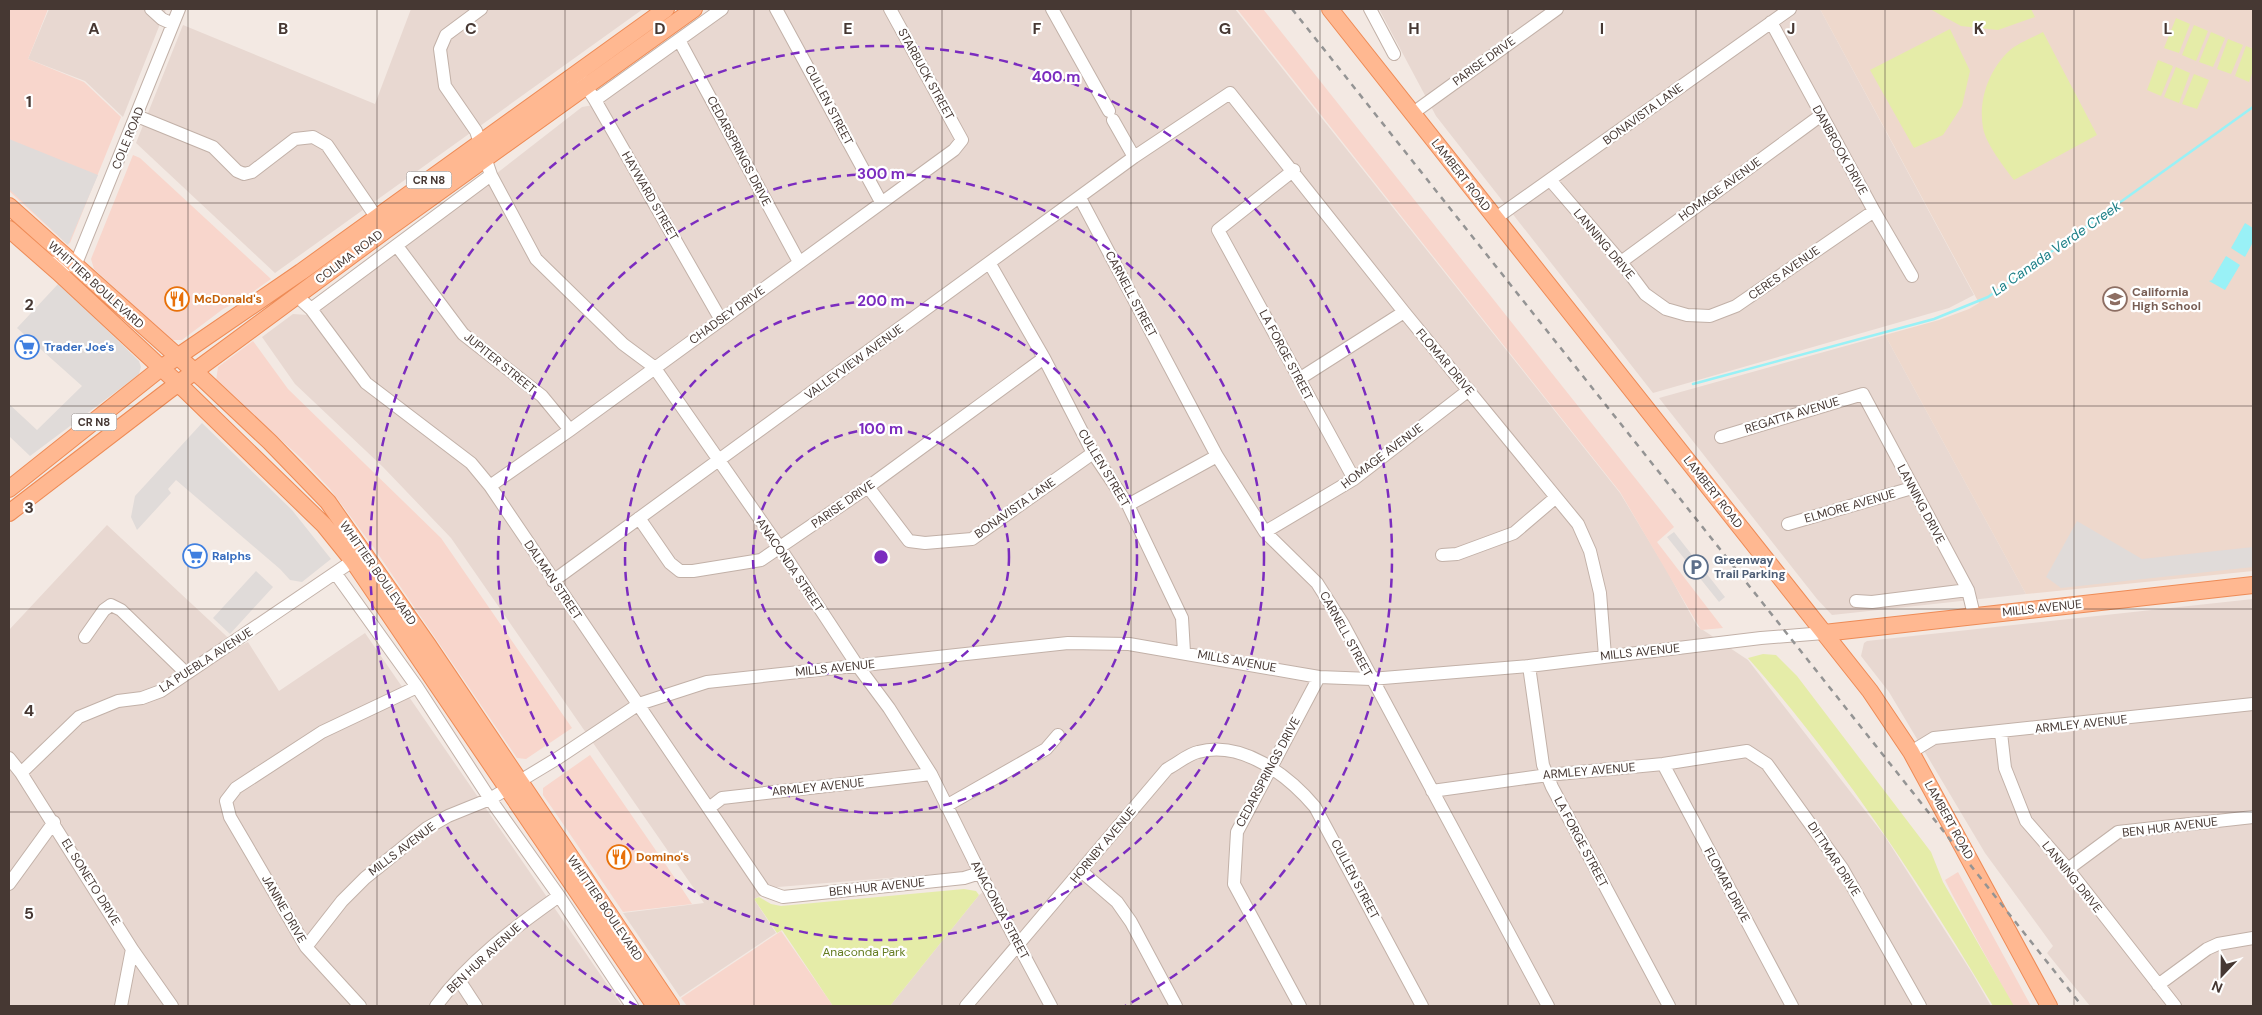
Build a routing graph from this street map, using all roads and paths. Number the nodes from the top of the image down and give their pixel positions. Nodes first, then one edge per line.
1 (151, 9) edge
2 (179, 9) edge
3 (481, 9) edge
4 (666, 9) edge
5 (694, 9) edge
6 (722, 9) edge
7 (776, 9) edge
8 (890, 9) edge
9 (1052, 9) edge
10 (1330, 9) edge
11 (1370, 9) edge
12 (1557, 9) edge
13 (1790, 9) edge
14 (1771, 22) junction
15 (173, 24) junction
16 (679, 40) junction
17 (1394, 54) dead end
18 (577, 73) junction
19 (591, 93) junction
20 (1230, 93) joint
21 (1413, 113) junction
22 (137, 116) junction
23 (1820, 116) junction
24 (962, 140) joint
25 (481, 142) junction
26 (485, 158) junction
27 (1134, 158) junction
28 (1294, 170) junction
29 (491, 175) junction
30 (1551, 181) junction
31 (1080, 198) junction
32 (881, 202) junction
33 (9, 206) edge
34 (1874, 212) junction
35 (1496, 218) junction
36 (381, 224) junction
37 (9, 229) edge
38 (397, 246) junction
39 (47, 262) junction
40 (798, 262) junction
41 (1621, 262) junction
42 (990, 264) junction
43 (75, 266) junction
44 (1912, 276) dead end
45 (297, 296) junction
46 (311, 309) junction
47 (1404, 312) junction
48 (1687, 315) joint
49 (721, 320) junction
50 (178, 357) junction
51 (1044, 358) junction
52 (654, 367) junction
53 (161, 368) junction
54 (194, 372) junction
55 (1299, 379) junction
56 (178, 384) junction
57 (1469, 390) junction
58 (1863, 394) joint
59 (570, 430) junction
60 (1722, 437) dead end
61 (1093, 453) junction
62 (1217, 456) junction
63 (718, 461) junction
64 (43, 462) junction
65 (55, 477) junction
66 (1354, 479) junction
67 (490, 486) junction
68 (868, 487) junction
69 (1912, 488) junction
70 (9, 489) edge
71 (1555, 498) junction
72 (1128, 506) junction
73 (9, 513) edge
74 (639, 518) junction
75 (1788, 524) dead end
76 (1265, 532) junction
77 (780, 548) junction
78 (1442, 555) dead end
79 (359, 557) junction
80 (336, 574) junction
81 (553, 581) junction
82 (2253, 585) edge
83 (1968, 590) junction
84 (1856, 601) dead end
85 (1974, 615) junction
86 (1824, 633) junction
87 (86, 637) dead end
88 (1184, 652) junction
89 (1605, 656) junction
90 (857, 666) junction
91 (1529, 666) junction
92 (186, 673) junction
93 (1319, 676) junction
94 (1371, 679) junction
95 (417, 687) junction
96 (639, 704) junction
97 (2253, 704) edge
98 (2001, 733) junction
99 (1058, 735) dead end
100 (1747, 751) joint
101 (1911, 752) junction
102 (9, 758) edge
103 (1663, 764) junction
104 (1270, 768) junction
105 (21, 773) junction
106 (931, 774) junction
107 (1548, 775) junction
108 (513, 785) junction
109 (1432, 791) junction
110 (490, 799) junction
111 (946, 806) junction
112 (709, 808) junction
113 (2253, 817) edge
114 (54, 822) junction
115 (2068, 870) junction
116 (1081, 871) junction
117 (980, 873) junction
118 (9, 884) edge
119 (773, 895) joint
120 (559, 896) junction
121 (2253, 938) edge
122 (1018, 944) junction
123 (306, 947) junction
124 (132, 949) junction
125 (459, 980) junction
126 (2158, 985) junction
127 (121, 1006) edge
128 (172, 1006) edge
129 (360, 1006) edge
130 (436, 1006) edge
131 (476, 1006) edge
132 (632, 1006) edge
133 (655, 1006) edge
134 (671, 1006) edge
135 (966, 1006) edge
136 (1051, 1006) edge
137 (1176, 1006) edge
138 (1300, 1006) edge
139 (1422, 1006) edge
140 (1548, 1006) edge
141 (1669, 1006) edge
142 (1792, 1006) edge
143 (1920, 1006) edge
144 (2049, 1006) edge
145 (2175, 1006) edge

1 - 15 street
2 - 15 street, COLE ROAD
3 - 25 street, ANACONDA STREET
4 - 18 main road, COLIMA ROAD / CR N8
5 - 19 main road, COLIMA ROAD
6 - 16 street
7 - 32 street, CULLEN STREET
8 - 24 street, STARBUCK STREET
9 - 27 street
10 - 21 main road, LAMBERT ROAD
11 - 17 street
12 - 21 street, PARISE DRIVE
13 - 14 street, BONAVISTA LANE
14 - 23 street, DANBROOK DRIVE
14 - 30 street, BONAVISTA LANE
15 - 22 street, COLE ROAD
16 - 19 street
16 - 40 street, CEDARSPRINGS DRIVE
18 - 19 street, HAYWARD STREET
18 - 25 main road, COLIMA ROAD / CR N8
19 - 26 main road, COLIMA ROAD / CR N8
19 - 49 street, HAYWARD STREET
20 - 27 street, VALLEYVIEW AVENUE
20 - 28 street, FLOMAR DRIVE
21 - 35 main road, LAMBERT ROAD
22 - 36 street
22 - 43 street, COLE ROAD
23 - 34 street, DANBROOK DRIVE
23 - 41 street, HOMAGE AVENUE
24 - 32 street, CHADSEY DRIVE
25 - 26 street, ANACONDA STREET
25 - 36 main road, COLIMA ROAD / CR N8
26 - 29 street, ANACONDA STREET
26 - 36 main road, COLIMA ROAD / CR N8
27 - 31 street, VALLEYVIEW AVENUE
28 - 47 street, FLOMAR DRIVE
28 - 55 street, LA FORGE STREET
29 - 38 street
29 - 52 street, ANACONDA STREET
30 - 35 street, BONAVISTA LANE
30 - 41 street, LANNING DRIVE
31 - 42 street, VALLEYVIEW AVENUE
31 - 62 street, CARNELL STREET
32 - 40 street, CHADSEY DRIVE
33 - 43 main road, WHITTIER BOULEVARD
34 - 44 street, DANBROOK DRIVE
34 - 48 street, CERES AVENUE
35 - 86 main road, LAMBERT ROAD
36 - 45 main road, COLIMA ROAD / CR N8
36 - 50 main road, COLIMA ROAD / CR N8
37 - 39 main road, WHITTIER BOULEVARD
38 - 46 street
38 - 59 street, JUPITER STREET
39 - 43 street
39 - 53 main road, WHITTIER BOULEVARD
40 - 49 street, CHADSEY DRIVE
41 - 48 street, LANNING DRIVE
42 - 51 street, CULLEN STREET
42 - 63 street, VALLEYVIEW AVENUE
43 - 50 main road, WHITTIER BOULEVARD
45 - 46 street, DALMAN STREET
45 - 54 main road, COLIMA ROAD / CR N8
46 - 67 street, DALMAN STREET
47 - 55 street
47 - 57 street, FLOMAR DRIVE
49 - 52 street, CHADSEY DRIVE
50 - 53 main road, COLIMA ROAD / CR N8
50 - 54 main road, WHITTIER BOULEVARD
51 - 61 street, CULLEN STREET
51 - 68 street, PARISE DRIVE
52 - 59 street, CHADSEY DRIVE
52 - 63 street, ANACONDA STREET
53 - 56 main road, WHITTIER BOULEVARD
53 - 64 main road, COLIMA ROAD / CR N8
54 - 56 main road, COLIMA ROAD / CR N8
54 - 79 main road, WHITTIER BOULEVARD
55 - 66 street, LA FORGE STREET
56 - 65 main road, COLIMA ROAD / CR N8
56 - 79 main road, WHITTIER BOULEVARD
57 - 66 street, HOMAGE AVENUE
57 - 71 street, FLOMAR DRIVE
58 - 60 street, REGATTA AVENUE
58 - 69 street, LANNING DRIVE
59 - 67 street, CHADSEY DRIVE
61 - 68 street, BONAVISTA LANE
61 - 72 street, CULLEN STREET
62 - 72 street
62 - 76 street, CARNELL STREET
63 - 74 street, VALLEYVIEW AVENUE
63 - 77 street, ANACONDA STREET
64 - 65 main road
64 - 70 main road, COLIMA ROAD / CR N8
65 - 73 main road, COLIMA ROAD / CR N8
66 - 76 street, HOMAGE AVENUE
67 - 81 street, DALMAN STREET
68 - 77 street, PARISE DRIVE
69 - 75 street, ELMORE AVENUE
69 - 83 street, LANNING DRIVE
71 - 78 street
71 - 89 street, FLOMAR DRIVE
72 - 88 street, CULLEN STREET
74 - 77 street, PARISE DRIVE
74 - 81 street, VALLEYVIEW AVENUE
76 - 94 street, CARNELL STREET
77 - 90 street, ANACONDA STREET
79 - 80 street, LA PUEBLA AVENUE
79 - 108 main road, WHITTIER BOULEVARD
80 - 92 street, LA PUEBLA AVENUE
80 - 95 street
81 - 96 street, DALMAN STREET
82 - 85 main road, MILLS AVENUE
83 - 84 street
83 - 85 street, LANNING DRIVE
85 - 86 main road, MILLS AVENUE
86 - 89 street, MILLS AVENUE
86 - 101 main road, LAMBERT ROAD
87 - 92 street
88 - 90 street, MILLS AVENUE
88 - 93 street, MILLS AVENUE
89 - 91 street, MILLS AVENUE
90 - 96 street, MILLS AVENUE
90 - 106 street, ANACONDA STREET
91 - 94 street, MILLS AVENUE
91 - 107 street, LA FORGE STREET
92 - 105 street, LA PUEBLA AVENUE
93 - 94 street, MILLS AVENUE
93 - 104 street, CEDARSPRINGS DRIVE
94 - 109 street, CARNELL STREET
95 - 110 street
95 - 123 street, JANINE DRIVE
96 - 108 street, MILLS AVENUE
96 - 112 street, DALMAN STREET
97 - 98 street, ARMLEY AVENUE
98 - 101 street, ARMLEY AVENUE
98 - 115 street, LANNING DRIVE
99 - 111 street
100 - 103 street, ARMLEY AVENUE
100 - 143 street, DITTMAR DRIVE
101 - 144 main road, LAMBERT ROAD
102 - 105 street, EL SONETO DRIVE
103 - 107 street, ARMLEY AVENUE
103 - 142 street, FLOMAR DRIVE
104 - 116 street, HORNBY AVENUE
104 - 138 street, CEDARSPRINGS DRIVE
104 - 139 street, CULLEN STREET
105 - 114 street, EL SONETO DRIVE
106 - 111 street, ANACONDA STREET
106 - 112 street, ARMLEY AVENUE
107 - 109 street, ARMLEY AVENUE
107 - 141 street, LA FORGE STREET
108 - 110 street, MILLS AVENUE
108 - 133 main road, WHITTIER BOULEVARD
108 - 134 main road, WHITTIER BOULEVARD
109 - 140 street, CARNELL STREET
110 - 120 street
110 - 123 street, MILLS AVENUE
111 - 117 street, ANACONDA STREET
112 - 119 street, DALMAN STREET
113 - 115 street, BEN HUR AVENUE
114 - 118 street
114 - 124 street, EL SONETO DRIVE
115 - 126 street, LANNING DRIVE
116 - 122 street, HORNBY AVENUE
116 - 137 street
117 - 119 street, BEN HUR AVENUE
117 - 122 street, ANACONDA STREET
120 - 125 street, BEN HUR AVENUE
120 - 132 street
121 - 126 street
122 - 135 street, HORNBY AVENUE
122 - 136 street, ANACONDA STREET
123 - 129 street, JANINE DRIVE
124 - 127 street
124 - 128 street, EL SONETO DRIVE
125 - 130 street, BEN HUR AVENUE
125 - 131 street
126 - 145 street, LANNING DRIVE

